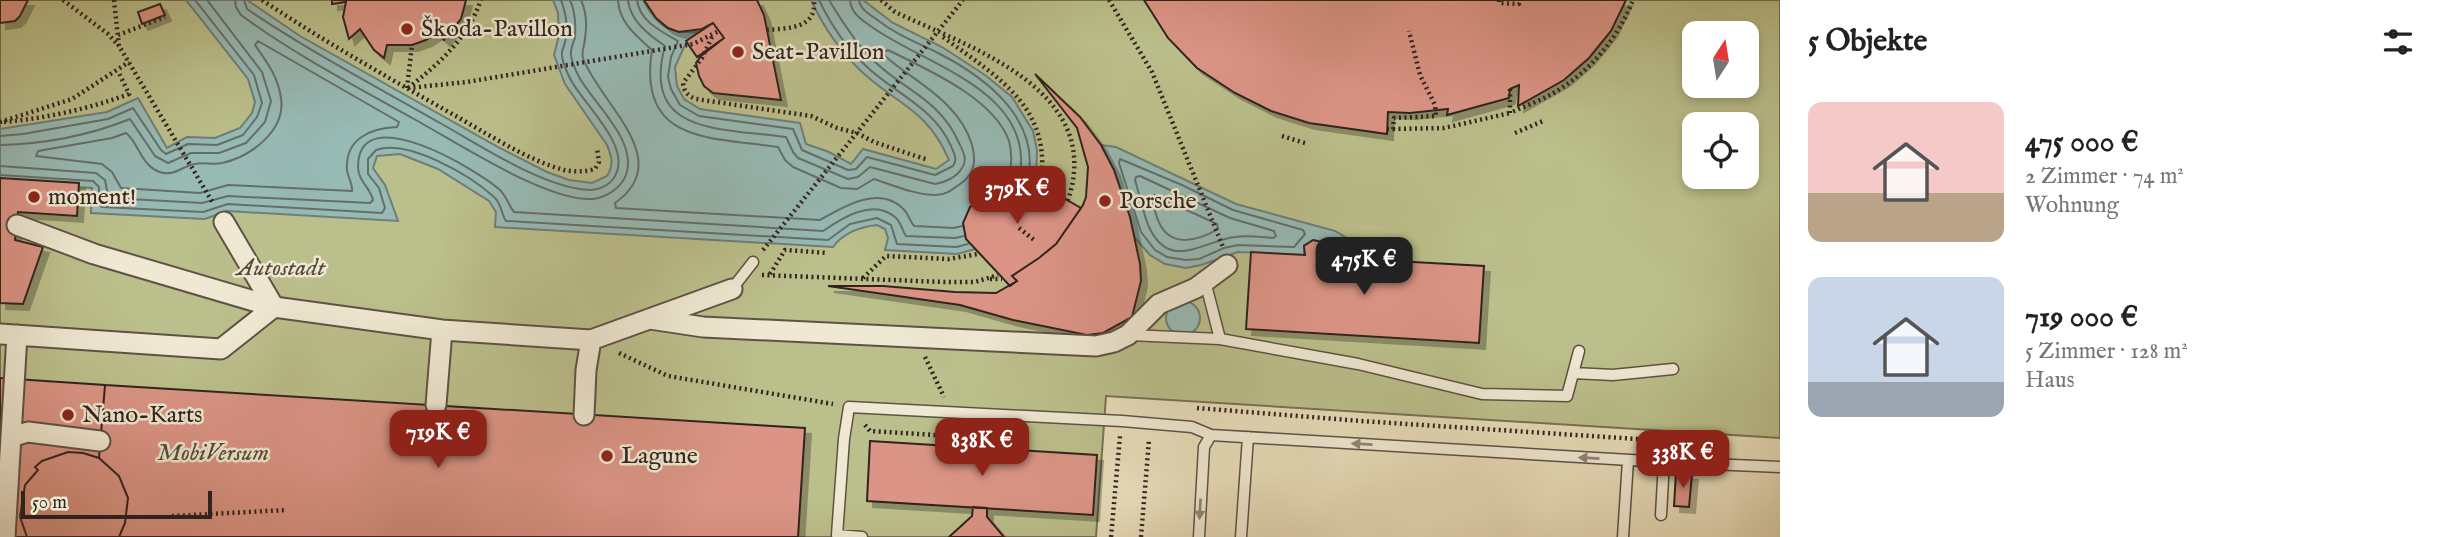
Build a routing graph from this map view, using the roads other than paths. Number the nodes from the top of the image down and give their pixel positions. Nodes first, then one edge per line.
1 (224, 222) road end
2 (17, 225) dead end
3 (1227, 260) road end
4 (753, 262) road end
5 (738, 281) joint
6 (1205, 281) junction
7 (274, 307) junction
8 (649, 319) junction
9 (442, 330) junction
10 (8, 334) edge
11 (1128, 335) junction
12 (1220, 339) junction
13 (591, 340) junction
14 (1579, 351) dead end
15 (1673, 369) dead end
16 (1573, 373) junction
17 (436, 405) dead end
18 (584, 415) dead end
19 (1211, 435) junction
20 (1248, 437) junction
21 (11, 438) junction
22 (100, 441) dead end
23 (1628, 460) junction
24 (1664, 462) junction
25 (1780, 467) edge
26 (1661, 515) dead end
27 (5, 537) edge
28 (862, 537) edge
29 (1199, 537) edge
30 (1241, 537) edge
31 (1623, 537) edge

1 - 7 street
2 - 7 street
3 - 6 street
4 - 5 lane
5 - 8 street
6 - 11 street
6 - 12 lane
7 - 9 street
7 - 10 street
8 - 11 street
8 - 13 street
9 - 13 street
9 - 17 street
10 - 21 street
11 - 12 lane
12 - 16 lane
13 - 18 street
14 - 16 lane
15 - 16 lane
19 - 20 lane
19 - 28 lane
19 -> 29 lane
23 -> 20 lane
20 - 30 lane
21 - 22 street
21 - 27 street
23 - 24 lane
23 - 31 lane
24 - 25 lane
24 - 26 lane

